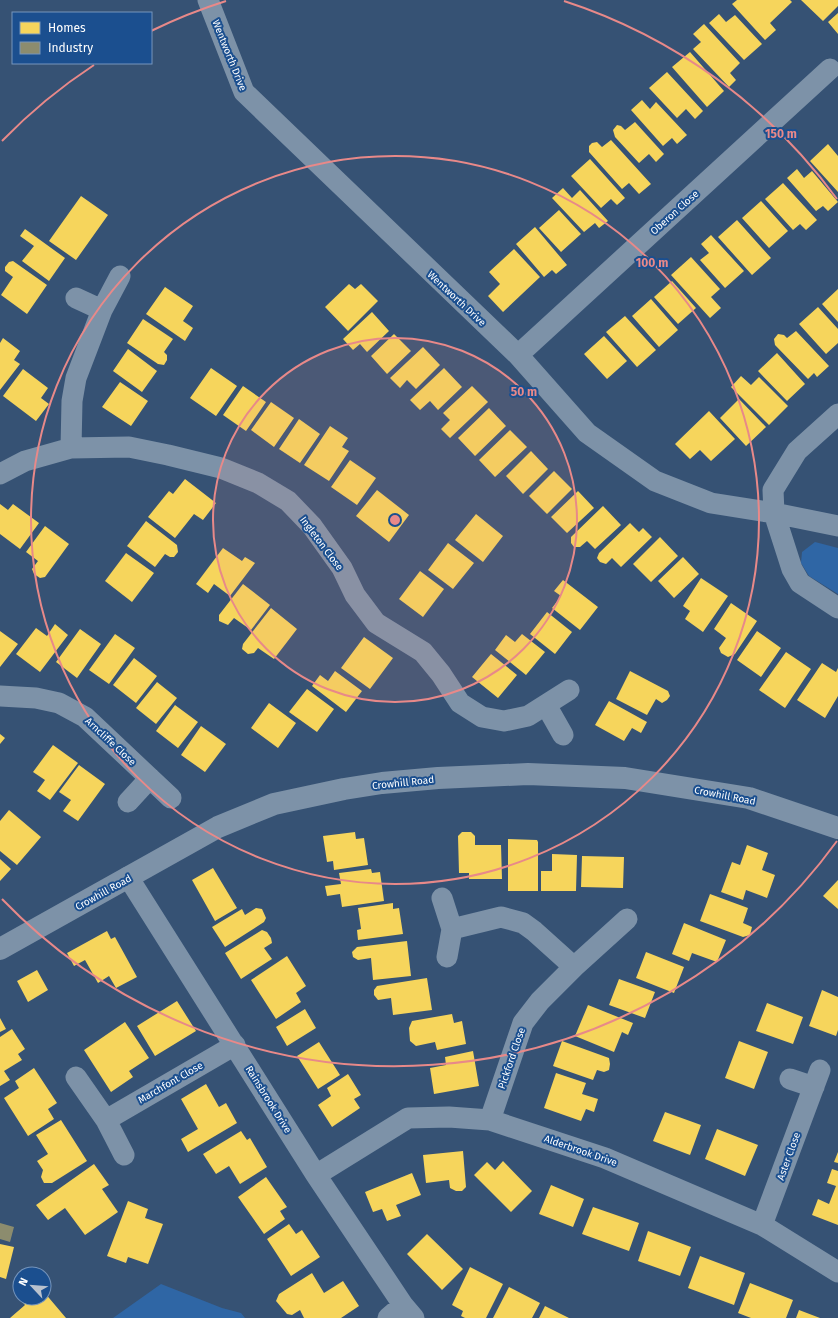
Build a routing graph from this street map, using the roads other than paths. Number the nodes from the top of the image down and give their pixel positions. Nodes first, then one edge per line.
1 (208, 0) edge
2 (830, 69) dead end
3 (120, 276) dead end
4 (76, 298) dead end
5 (102, 310) junction
6 (518, 355) junction
7 (838, 414) edge
8 (71, 448) junction
9 (0, 474) edge
10 (774, 513) junction
11 (838, 526) edge
12 (838, 608) edge
13 (569, 690) dead end
14 (0, 696) edge
15 (546, 705) junction
16 (563, 735) dead end
17 (150, 778) junction
18 (171, 798) dead end
19 (128, 802) dead end
20 (838, 828) edge
21 (128, 877) junction
22 (442, 898) dead end
23 (627, 919) dead end
24 (452, 929) junction
25 (0, 949) edge
26 (447, 956) dead end
27 (574, 967) junction
28 (235, 1045) junction
29 (76, 1077) dead end
30 (790, 1079) dead end
31 (106, 1120) junction
32 (490, 1120) junction
33 (124, 1155) dead end
34 (316, 1175) junction
35 (762, 1225) junction
36 (838, 1272) edge
37 (401, 1314) edge

1 - 6 street, Wentworth Drive
2 - 6 street, Oberon Close
3 - 5 street
4 - 5 street
5 - 8 street
6 - 10 street, Wentworth Drive
7 - 10 street
8 - 9 street, Ingleton Close
8 - 15 street, Ingleton Close
10 - 11 street, Wentworth Drive
10 - 12 street
13 - 15 street, Ingleton Close
14 - 17 street, Arncliffe Close
15 - 16 street
17 - 18 street, Arncliffe Close
17 - 19 street
20 - 21 street, Crowhill Road
21 - 25 street, Crowhill Road
21 - 28 street, Rainsbrook Drive
22 - 24 street
23 - 27 street, Pickford Close
24 - 26 street
24 - 27 street
27 - 32 street, Pickford Close
28 - 31 street, Marchfont Close
28 - 34 street, Rainsbrook Drive
29 - 31 street
30 - 35 street, Aster Close
31 - 33 street
32 - 34 street, Alderbrook Drive
32 - 35 street, Alderbrook Drive
34 - 37 street, Rainsbrook Drive
35 - 36 street, Alderbrook Drive

